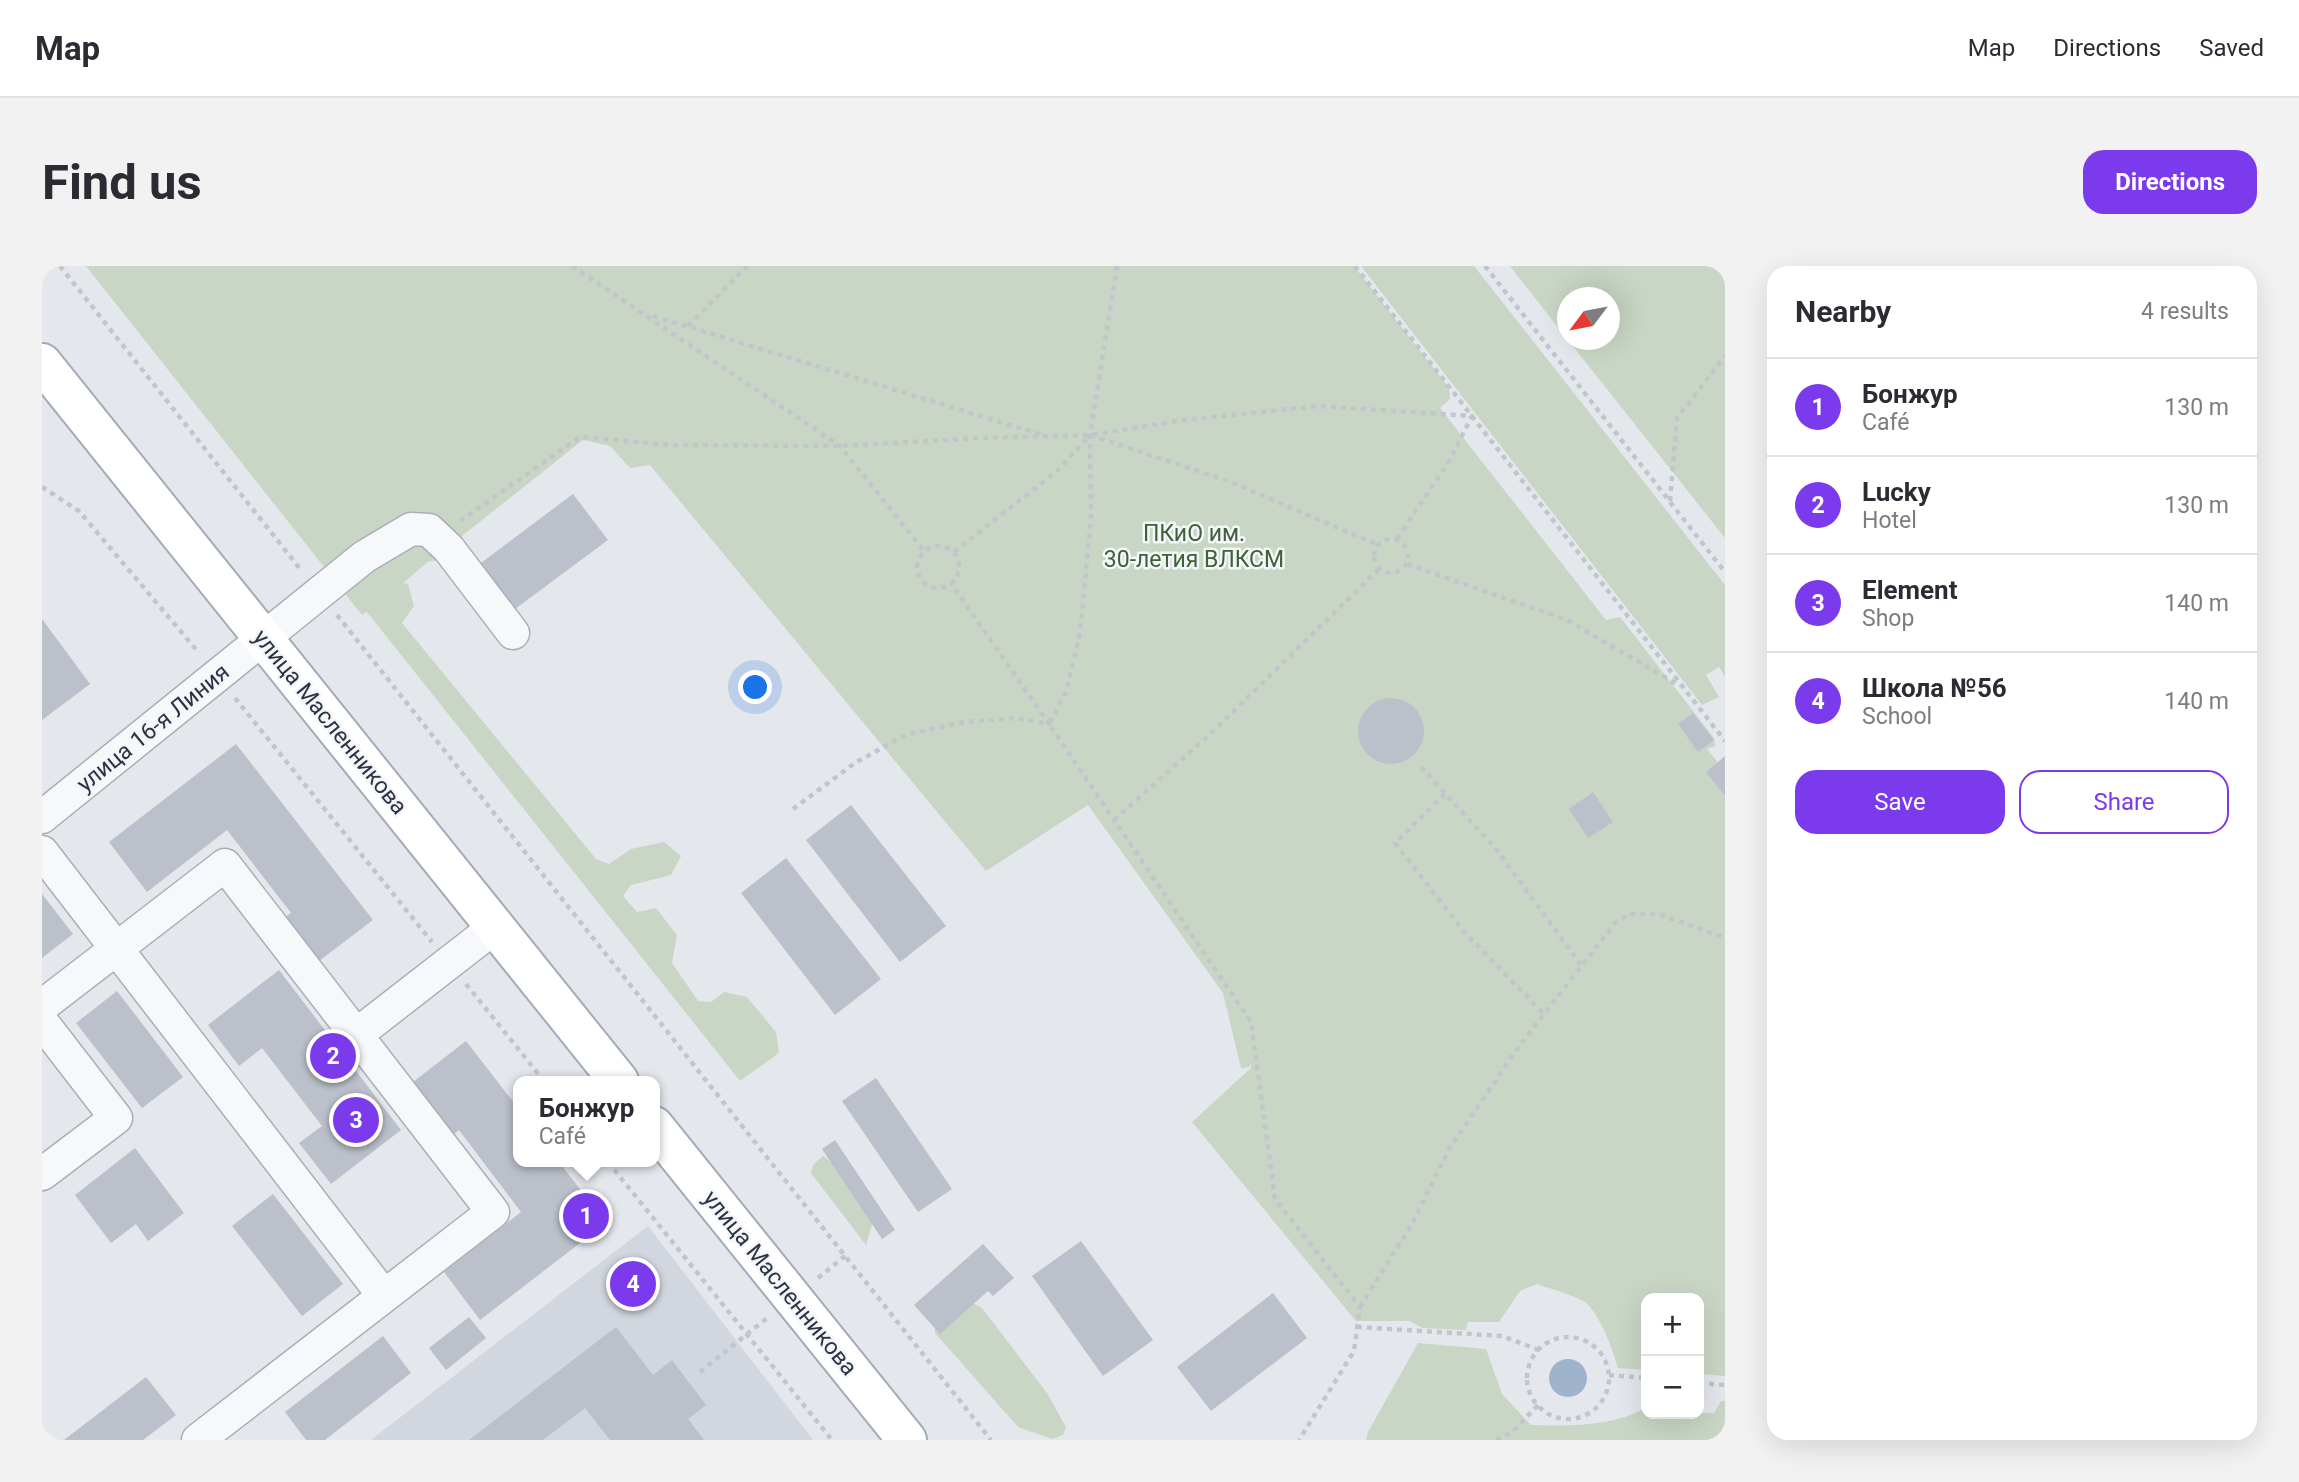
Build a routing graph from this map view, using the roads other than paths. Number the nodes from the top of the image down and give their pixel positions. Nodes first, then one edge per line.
1 (43, 365) edge
2 (513, 634) dead end
3 (263, 638) junction
4 (42, 817) edge
5 (42, 852) edge
6 (495, 927) junction
7 (116, 949) junction
8 (42, 1006) edge
9 (42, 1022) edge
10 (356, 1035) junction
11 (615, 1076) edge
12 (660, 1133) edge
13 (42, 1174) edge
14 (384, 1296) junction
15 (198, 1440) edge
16 (907, 1440) edge

1 - 3 main road, улица Масленникова
2 - 3 street, улица 16-я Линия
3 - 4 street, улица 16-я Линия
3 - 6 main road, улица Масленникова
5 - 7 street
6 - 10 street
6 - 11 main road, улица Масленникова
7 - 8 street
7 - 10 street
7 - 14 street
9 - 13 street
10 - 14 street
12 - 16 main road, улица Масленникова
14 - 15 street

